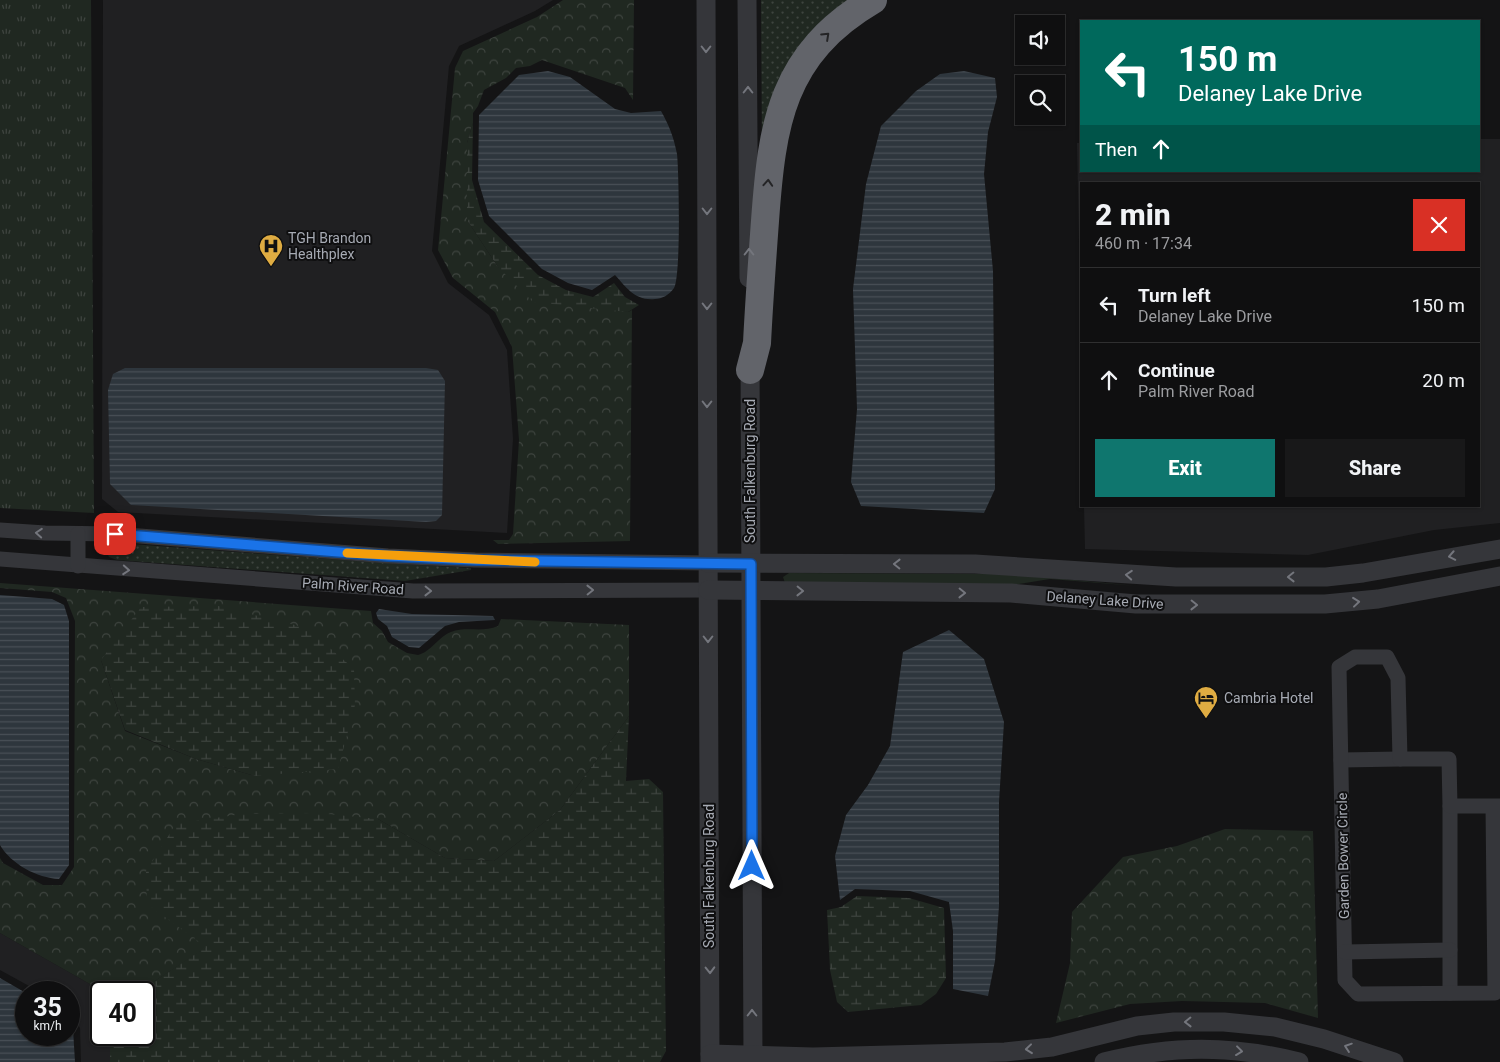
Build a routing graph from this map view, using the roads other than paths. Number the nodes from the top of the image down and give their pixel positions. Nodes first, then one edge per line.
1 (706, 0) edge
2 (747, 0) edge
3 (874, 0) edge
4 (750, 370) junction
5 (0, 530) edge
6 (78, 534) junction
7 (1500, 549) edge
8 (0, 559) edge
9 (708, 563) junction
10 (751, 564) junction
11 (78, 566) junction
12 (1500, 576) edge
13 (708, 590) junction
14 (751, 590) junction
15 (1400, 759) junction
16 (1341, 760) junction
17 (1450, 806) junction
18 (1497, 806) edge
19 (1450, 950) junction
20 (1345, 952) junction
21 (1450, 993) junction
22 (710, 1058) edge
23 (752, 1059) edge
24 (1104, 1062) edge
25 (1299, 1062) edge
26 (1394, 1062) edge

1 -> 9 street, South Falkenburg Road
4 -> 2 street, South Falkenburg Road
4 -> 3 highway
4 - 10 street, South Falkenburg Road
6 -> 5 street
6 - 9 street
6 - 11 street
7 -> 10 street, Delaney Lake Drive
8 - 11 street, Palm River Road
9 - 10 street, Delaney Lake Drive
9 - 13 street, South Falkenburg Road
10 - 14 street, South Falkenburg Road
11 -> 13 street, Palm River Road
14 -> 12 street, Delaney Lake Drive
13 - 14 street, Delaney Lake Drive
13 -> 22 street, South Falkenburg Road
23 -> 14 street, South Falkenburg Road
15 - 16 street
15 - 16 street, Garden Bower Circle
15 - 17 street
16 - 20 street, Garden Bower Circle
17 - 18 street, Garden Bower Circle
17 - 19 street
18 - 21 street, Garden Bower Circle
19 - 20 street
19 - 21 street
20 - 21 street, Garden Bower Circle
22 - 23 street
26 -> 23 street
24 -> 25 street

